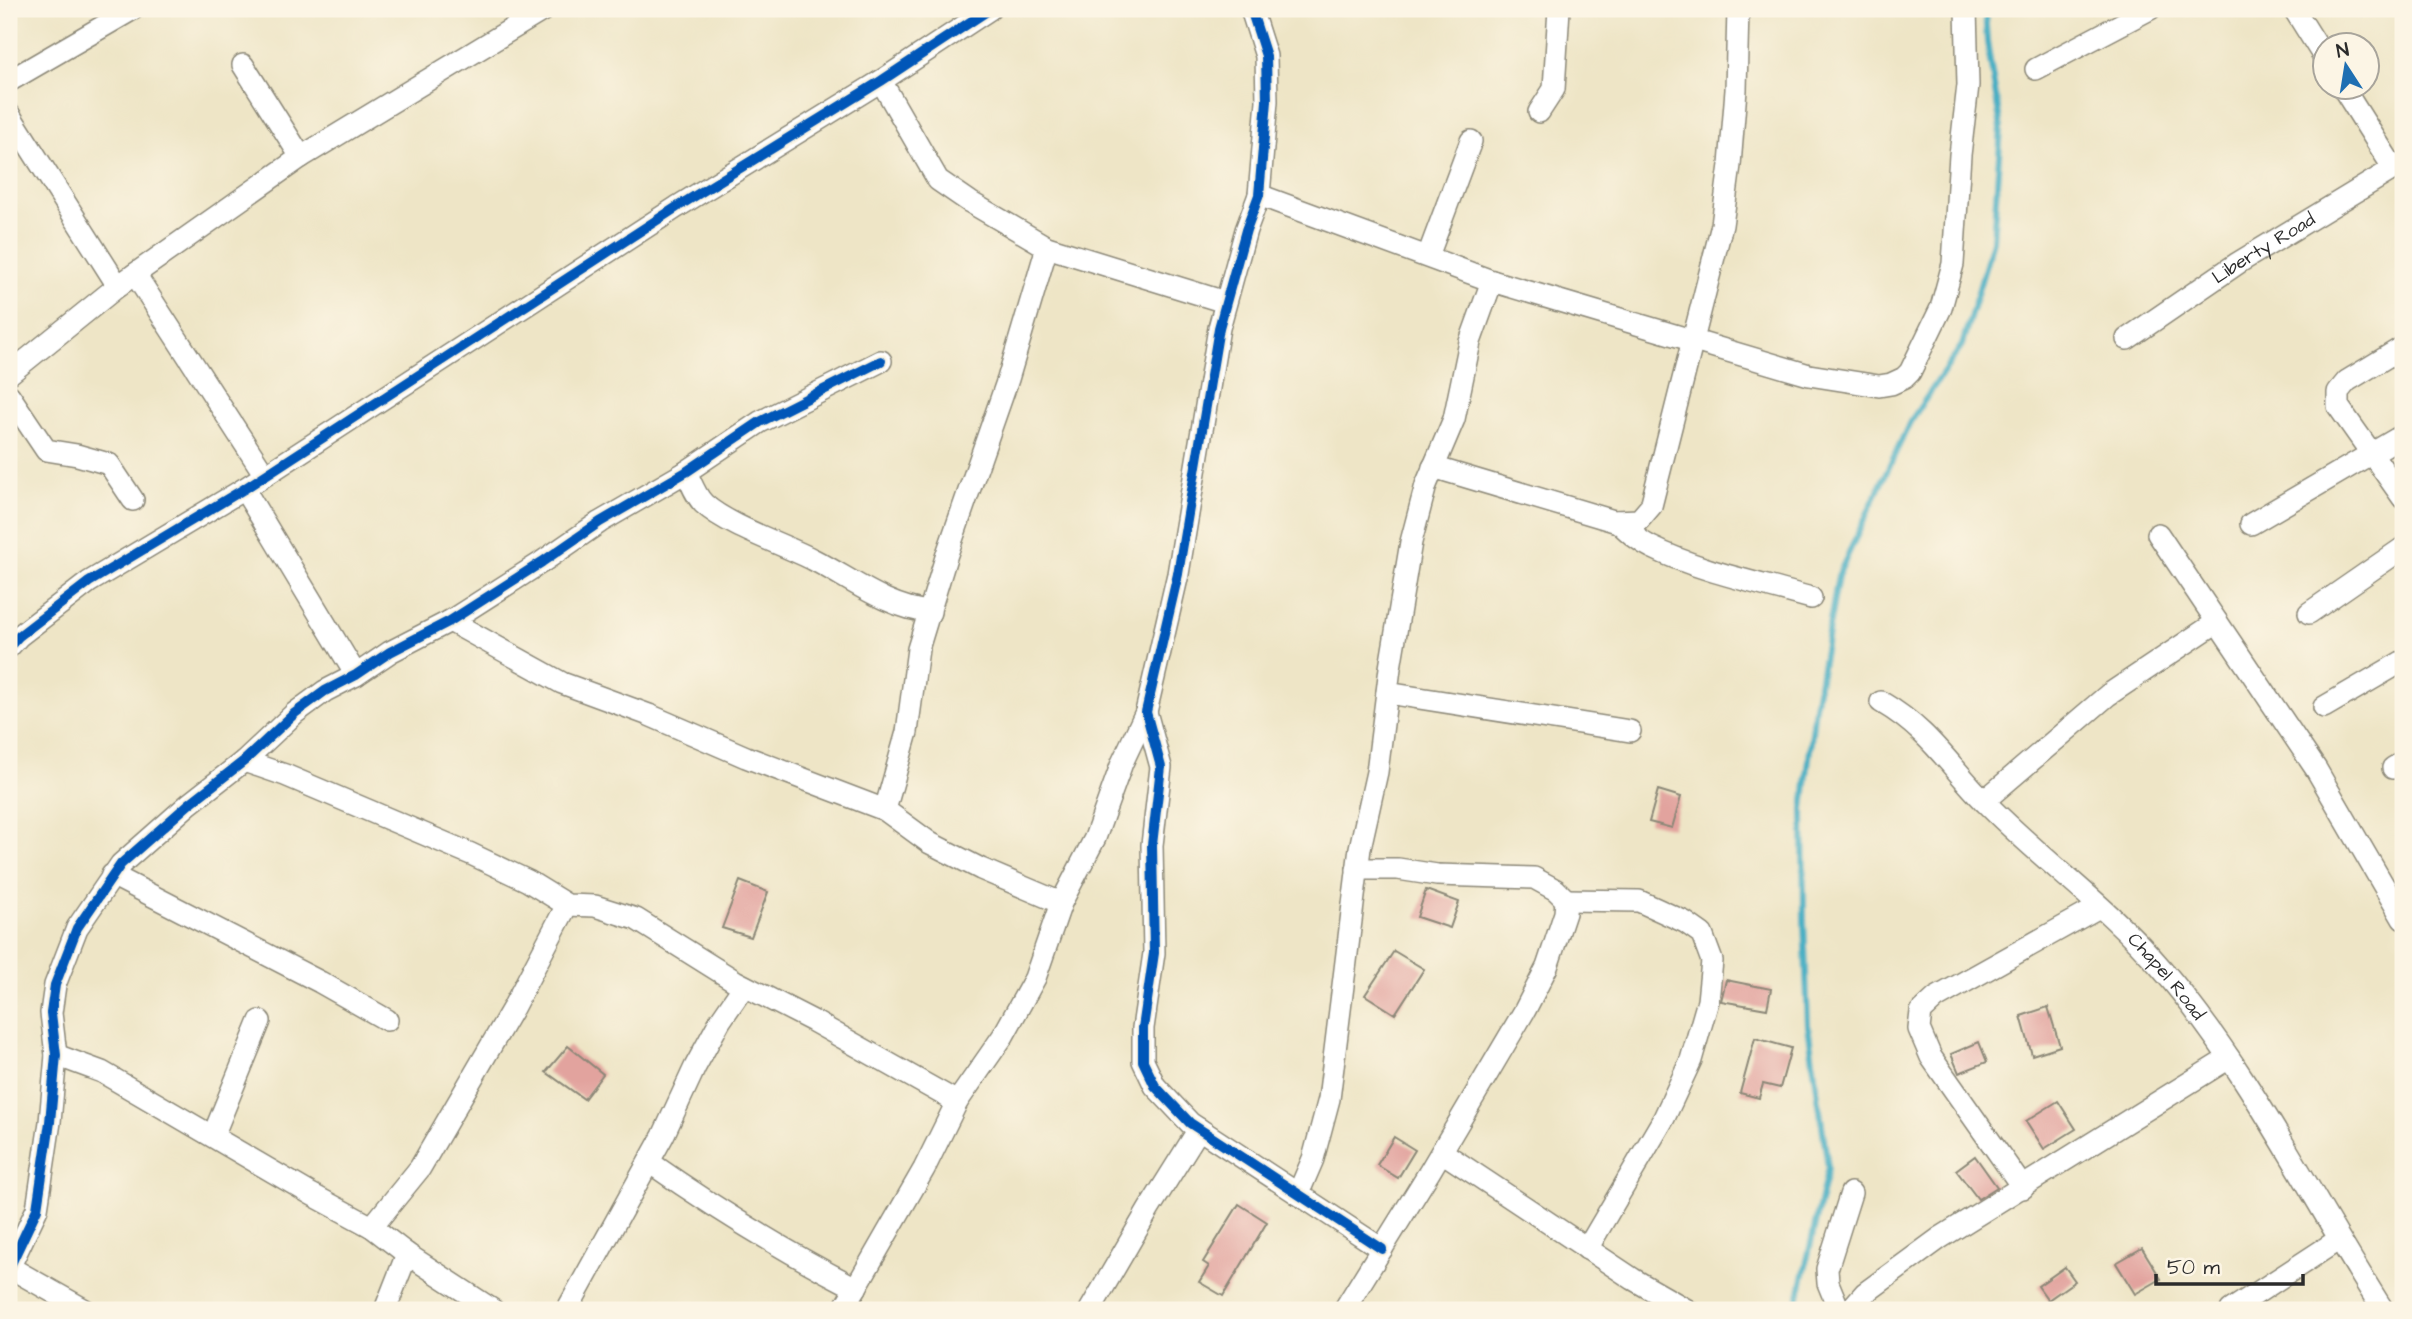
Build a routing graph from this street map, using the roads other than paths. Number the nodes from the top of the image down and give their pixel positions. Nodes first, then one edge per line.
1 (133, 9) edge
2 (545, 9) edge
3 (990, 9) edge
4 (1251, 9) edge
5 (1559, 9) edge
6 (1738, 9) edge
7 (1966, 9) edge
8 (2150, 9) edge
9 (2294, 9) edge
10 (956, 19) edge
11 (2310, 34) edge
12 (243, 65) dead end
13 (2036, 69) dead end
14 (881, 80) junction
15 (9, 81) edge
16 (2353, 102) edge
17 (1539, 112) dead end
18 (9, 114) edge
19 (1471, 141) dead end
20 (301, 157) junction
21 (2399, 166) edge
22 (1259, 195) junction
23 (1047, 247) junction
24 (1428, 256) junction
25 (127, 280) junction
26 (1492, 281) junction
27 (1225, 302) junction
28 (2127, 339) dead end
29 (1692, 341) junction
30 (2403, 347) edge
31 (881, 361) dead end
32 (9, 374) edge
33 (9, 395) edge
34 (2403, 435) edge
35 (2372, 453) junction
36 (1433, 467) junction
37 (686, 472) junction
38 (265, 475) junction
39 (244, 489) junction
40 (2403, 498) edge
41 (133, 500) dead end
42 (1617, 520) junction
43 (2251, 524) dead end
44 (2158, 534) dead end
45 (2403, 548) edge
46 (1811, 598) dead end
47 (930, 612) junction
48 (2309, 613) dead end
49 (450, 621) junction
50 (2217, 622) junction
51 (9, 647) edge
52 (2403, 661) edge
53 (356, 675) junction
54 (1387, 693) junction
55 (1881, 702) dead end
56 (2324, 707) dead end
57 (1146, 712) junction
58 (1630, 731) dead end
59 (244, 761) junction
60 (1984, 801) junction
61 (885, 810) junction
62 (1357, 869) junction
63 (112, 875) junction
64 (2394, 884) edge
65 (1566, 900) junction
66 (1061, 903) junction
67 (567, 905) junction
68 (2099, 907) junction
69 (2403, 919) edge
70 (744, 986) junction
71 (387, 1020) dead end
72 (260, 1021) dead end
73 (56, 1055) junction
74 (2229, 1058) junction
75 (957, 1102) junction
76 (1199, 1129) junction
77 (213, 1136) junction
78 (1441, 1152) junction
79 (649, 1162) junction
80 (2024, 1188) junction
81 (1851, 1193) dead end
82 (1298, 1194) junction
83 (372, 1227) junction
84 (2338, 1240) junction
85 (1382, 1249) junction
86 (1587, 1249) junction
87 (407, 1254) junction
88 (9, 1268) edge
89 (856, 1288) junction
90 (85, 1310) edge
91 (385, 1310) edge
92 (493, 1310) edge
93 (567, 1310) edge
94 (843, 1310) edge
95 (1090, 1310) edge
96 (1343, 1310) edge
97 (1686, 1310) edge
98 (1839, 1310) edge
99 (1850, 1310) edge
100 (2231, 1310) edge
101 (2383, 1310) edge

1 - 15 street
2 - 20 street
3 - 10 street
4 - 22 street
5 - 17 street
6 - 29 street
7 - 29 street
8 - 13 street
9 - 11 street
10 - 14 street
12 - 20 street
14 - 23 street
14 - 38 street
16 - 21 street
18 - 25 street
19 - 24 street
20 - 25 street
21 - 28 street, Liberty Road
22 - 24 street
22 - 27 street
23 - 27 street
23 - 47 street
24 - 26 street
25 - 32 street
25 - 38 street
26 - 29 street
26 - 36 street
27 - 57 street
29 - 42 street
30 - 35 street
31 - 37 street
33 - 41 street
34 - 35 street
35 - 40 street
35 - 43 street
36 - 42 street
36 - 54 street
37 - 47 street
37 - 49 street
38 - 39 street
39 - 51 street
39 - 53 street
42 - 46 street
44 - 50 street
45 - 48 street
47 - 61 street
49 - 53 street
49 - 61 street
50 - 60 street
50 - 64 street
52 - 56 street
53 - 59 street
54 - 58 street
54 - 62 street
55 - 60 street, Chapel Road
57 - 66 street
57 - 76 street
59 - 63 street
59 - 67 street
60 - 68 street, Chapel Road
61 - 66 street
62 - 65 street
62 - 82 street
63 - 71 street
63 - 73 street
64 - 69 street
65 - 78 street
65 - 86 street
66 - 75 street
67 - 70 street
67 - 83 street
68 - 74 street, Chapel Road
68 - 80 street
70 - 75 street
70 - 79 street
72 - 77 street
73 - 77 street
73 - 88 street
74 - 80 street
74 - 84 street, Chapel Road
75 - 89 street
76 - 82 street
76 - 95 street
77 - 83 street
78 - 85 street
78 - 86 street
79 - 89 street
79 - 93 street
80 - 99 street
81 - 98 street
82 - 85 street
83 - 87 street
84 - 100 street
84 - 101 street, Chapel Road
85 - 96 street
86 - 97 street
87 - 91 street
87 - 92 street
88 - 90 street
89 - 94 street

